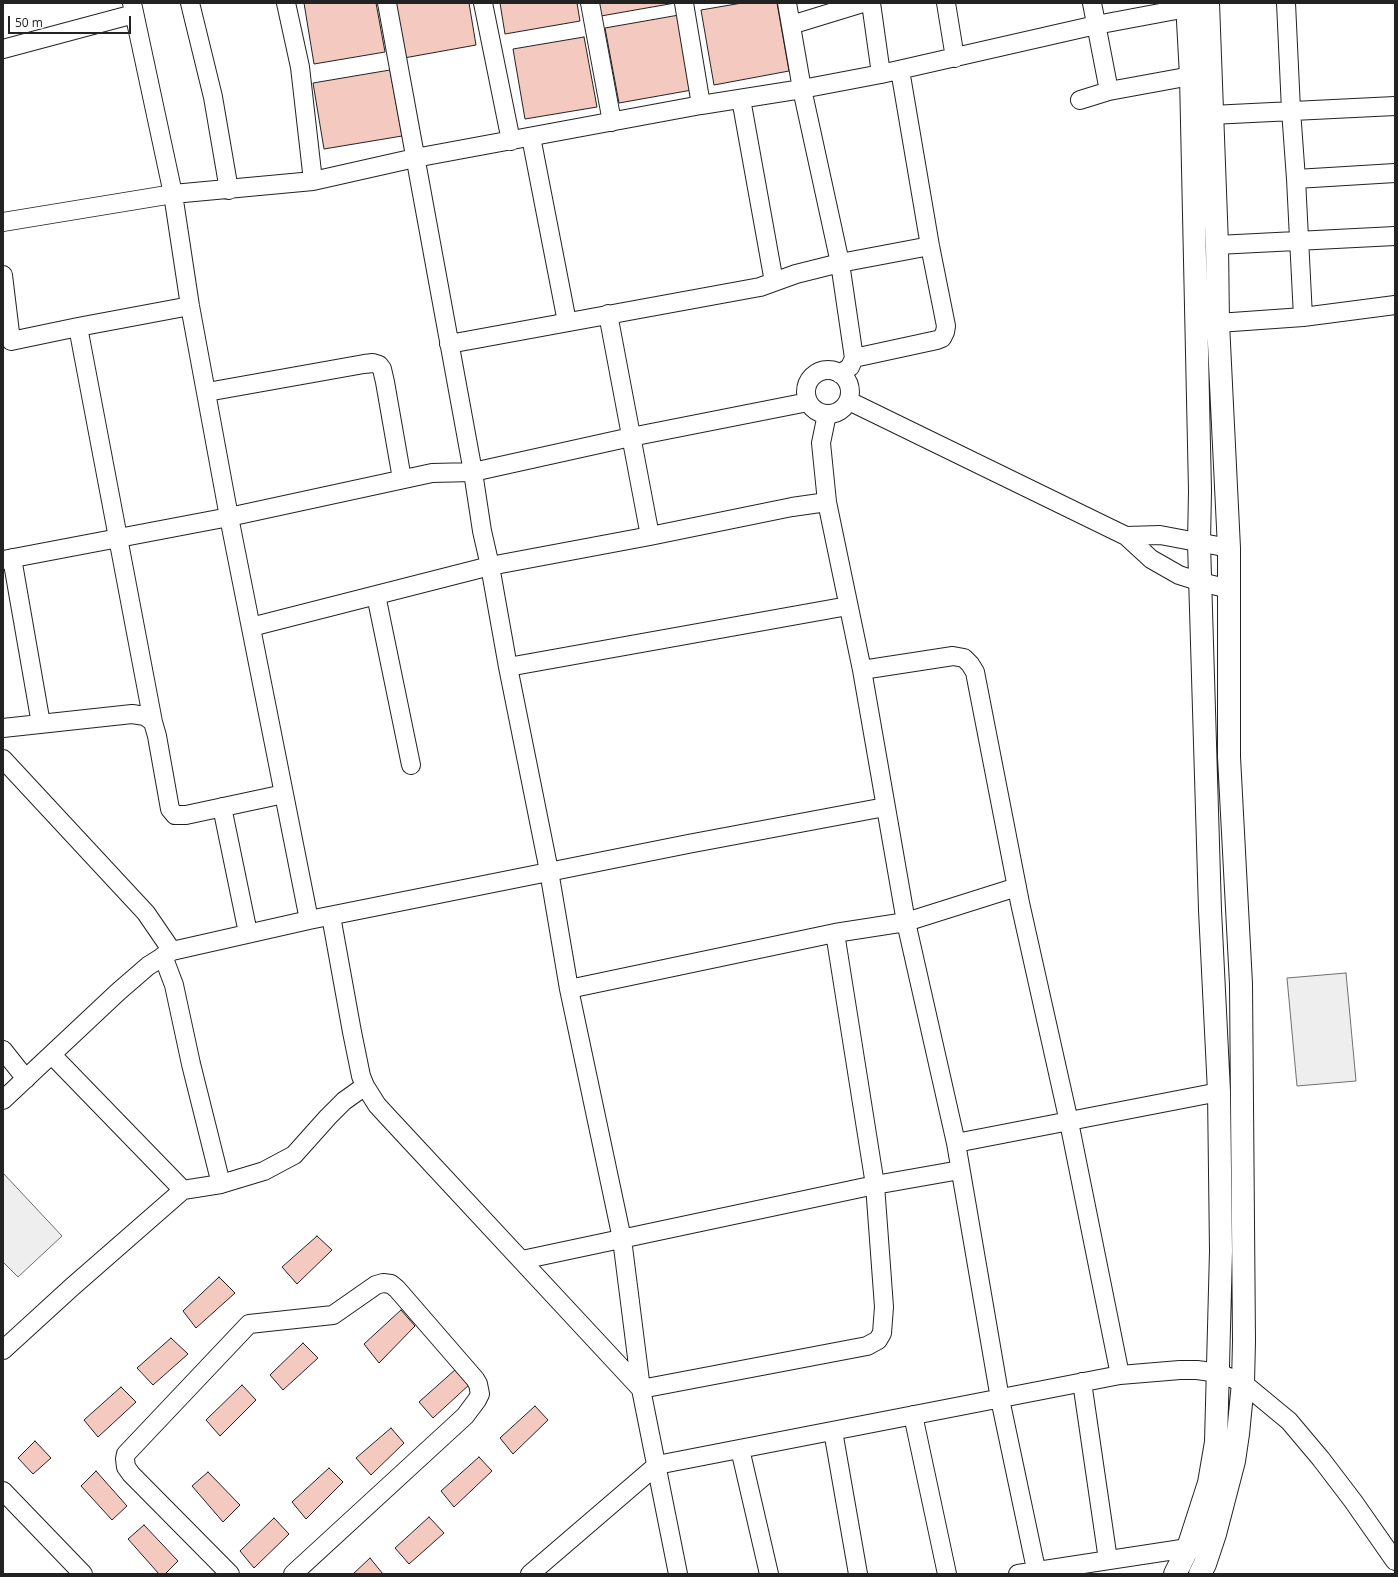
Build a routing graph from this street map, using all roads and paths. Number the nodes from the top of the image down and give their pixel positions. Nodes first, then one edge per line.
1 (190, 3) edge
2 (286, 3) edge
3 (387, 3) edge
4 (484, 3) edge
5 (590, 3) edge
6 (684, 3) edge
7 (787, 3) edge
8 (863, 3) edge
9 (871, 3) edge
10 (946, 3) edge
11 (1092, 3) edge
12 (1286, 3) edge
13 (1194, 5) edge
14 (133, 8) edge
15 (791, 25) junction
16 (1096, 25) junction
17 (3, 49) edge
18 (955, 58) junction
19 (900, 70) junction
20 (881, 74) junction
21 (1191, 76) junction
22 (802, 89) junction
23 (1109, 91) junction
24 (741, 99) junction
25 (1080, 100) dead end
26 (701, 105) junction
27 (1395, 106) edge
28 (1291, 110) junction
29 (1211, 115) junction
30 (612, 122) junction
31 (531, 138) junction
32 (511, 141) junction
33 (415, 158) junction
34 (1395, 174) edge
35 (1296, 179) junction
36 (313, 181) junction
37 (229, 190) junction
38 (173, 194) junction
39 (3, 222) edge
40 (1395, 236) edge
41 (1299, 241) junction
42 (930, 246) junction
43 (1217, 246) junction
44 (840, 263) junction
45 (3, 275) edge
46 (774, 282) junction
47 (1395, 305) edge
48 (190, 306) junction
49 (608, 314) junction
50 (1303, 317) junction
51 (567, 322) junction
52 (1218, 323) junction
53 (78, 327) junction
54 (7, 342) edge
55 (449, 344) junction
56 (854, 358) junction
57 (840, 374) junction
58 (207, 392) junction
59 (848, 401) junction
60 (808, 402) junction
61 (827, 414) junction
62 (631, 437) junction
63 (474, 472) junction
64 (402, 479) junction
65 (827, 502) junction
66 (229, 517) junction
67 (650, 536) junction
68 (1126, 536) junction
69 (119, 538) junction
70 (1199, 543) junction
71 (1229, 548) junction
72 (8, 559) edge
73 (490, 566) junction
74 (1200, 582) junction
75 (1229, 589) junction
76 (376, 595) junction
77 (848, 606) junction
78 (251, 628) junction
79 (508, 667) junction
80 (862, 670) junction
81 (152, 722) junction
82 (41, 724) junction
83 (3, 728) edge
84 (3, 759) edge
85 (411, 765) dead end
86 (284, 794) junction
87 (222, 807) junction
88 (885, 807) junction
89 (549, 872) junction
90 (1017, 887) junction
91 (331, 916) junction
92 (309, 920) junction
93 (906, 922) junction
94 (248, 933) junction
95 (835, 933) junction
96 (167, 953) junction
97 (569, 989) junction
98 (3, 1050) edge
99 (52, 1055) junction
100 (26, 1079) junction
101 (365, 1086) junction
102 (1220, 1092) junction
103 (3, 1100) edge
104 (1069, 1122) junction
105 (956, 1143) junction
106 (960, 1170) junction
107 (222, 1184) junction
108 (875, 1185) junction
109 (183, 1190) junction
110 (622, 1238) junction
111 (522, 1260) junction
112 (3, 1350) edge
113 (1219, 1374) junction
114 (1120, 1375) junction
115 (1082, 1382) junction
116 (1243, 1383) junction
117 (641, 1389) junction
118 (1000, 1399) junction
119 (913, 1416) junction
120 (833, 1431) junction
121 (740, 1449) junction
122 (657, 1464) junction
123 (3, 1491) edge
124 (1188, 1548) junction
125 (1108, 1560) junction
126 (1395, 1562) edge
127 (1037, 1572) edge
128 (82, 1574) edge
129 (230, 1574) edge
130 (293, 1574) edge
131 (530, 1574) edge
132 (678, 1574) edge
133 (769, 1574) edge
134 (858, 1574) edge
135 (947, 1574) edge
136 (1018, 1574) edge
137 (1175, 1574) edge
138 (1200, 1574) edge

1 - 37 street
2 - 36 street
3 - 33 street
4 - 32 street
5 - 30 street
6 - 26 street
7 - 15 street
8 - 15 street
9 - 20 street
10 - 18 street
11 - 16 street
12 - 28 street
13 - 16 street
13 - 21 main road
13 - 29 main road
14 - 17 street
14 - 38 street
15 - 22 street
16 - 18 street
16 - 23 street
18 - 19 street
19 - 20 street
19 - 42 street
20 - 22 street
21 - 23 street
21 - 70 main road
22 - 24 street
22 - 44 street
23 - 25 street
24 - 26 street
24 - 46 street
26 - 30 street
27 - 28 street
28 - 29 street
28 - 35 street
29 - 43 main road
30 - 31 street
31 - 32 street
31 - 51 street
32 - 33 street
33 - 36 street
33 - 55 street
34 - 35 street
35 - 41 street
36 - 37 street
37 - 38 street
38 - 39 street
38 - 48 street
40 - 41 street
41 - 43 street
41 - 50 street
42 - 44 street
42 - 56 street
43 - 52 main road
44 - 46 street
44 - 56 street
45 - 54 street
46 - 49 street
47 - 50 street
48 - 53 street
48 - 58 street
49 - 51 street
49 - 62 street
50 - 52 street
51 - 55 street
52 - 71 main road
53 - 54 street
53 - 69 street
55 - 63 street
56 - 57 street
57 - 59 street
57 - 60 street
58 - 64 street
58 - 66 street
59 - 61 street
59 - 68 street
60 - 61 street
60 - 62 street
61 - 65 street
62 - 63 street
62 - 67 street
63 - 64 street
63 - 73 street
64 - 66 street
65 - 67 street
65 - 77 street
66 - 69 street
66 - 78 street
67 - 73 street
68 - 70 street
68 - 74 street
69 - 72 street
69 - 81 street
70 - 71 street
70 - 74 main road
71 - 75 main road
72 - 82 street
73 - 76 street
73 - 79 street
74 - 75 street
74 - 102 main road
75 - 116 main road
76 - 78 street
76 - 85 street
77 - 79 street
77 - 80 street
78 - 86 street
79 - 89 street
80 - 88 street
80 - 90 street
81 - 82 street
81 - 87 street
82 - 83 street
84 - 96 street
86 - 87 street
86 - 92 street
87 - 94 street
88 - 89 street
88 - 93 street
89 - 91 street
89 - 97 street
90 - 93 street
90 - 104 street
91 - 92 street
91 - 101 street
92 - 94 street
93 - 95 street
93 - 105 street
94 - 96 street
95 - 97 street
95 - 108 street
96 - 99 street
96 - 107 street
97 - 110 street
98 - 100 street
99 - 100 street
99 - 109 street
100 - 103 street
101 - 107 street
101 - 111 street
102 - 104 street
102 - 113 main road
104 - 105 street
104 - 114 street
105 - 106 street
106 - 108 street
106 - 118 street
107 - 109 street
108 - 110 street
108 - 117 street
109 - 112 street
110 - 111 street
110 - 117 street
111 - 117 street
113 - 114 street
113 - 116 street
113 - 124 main road
114 - 115 street
115 - 118 street
115 - 125 street
116 - 126 street
116 - 138 main road
117 - 122 street
118 - 119 street
118 - 127 street
119 - 120 street
119 - 135 street
120 - 121 street
120 - 134 street
121 - 122 street
121 - 133 street
122 - 131 street
122 - 132 street
123 - 128 street
124 - 125 street
124 - 137 main road
125 - 127 street
127 - 136 street
129 - 130 street

